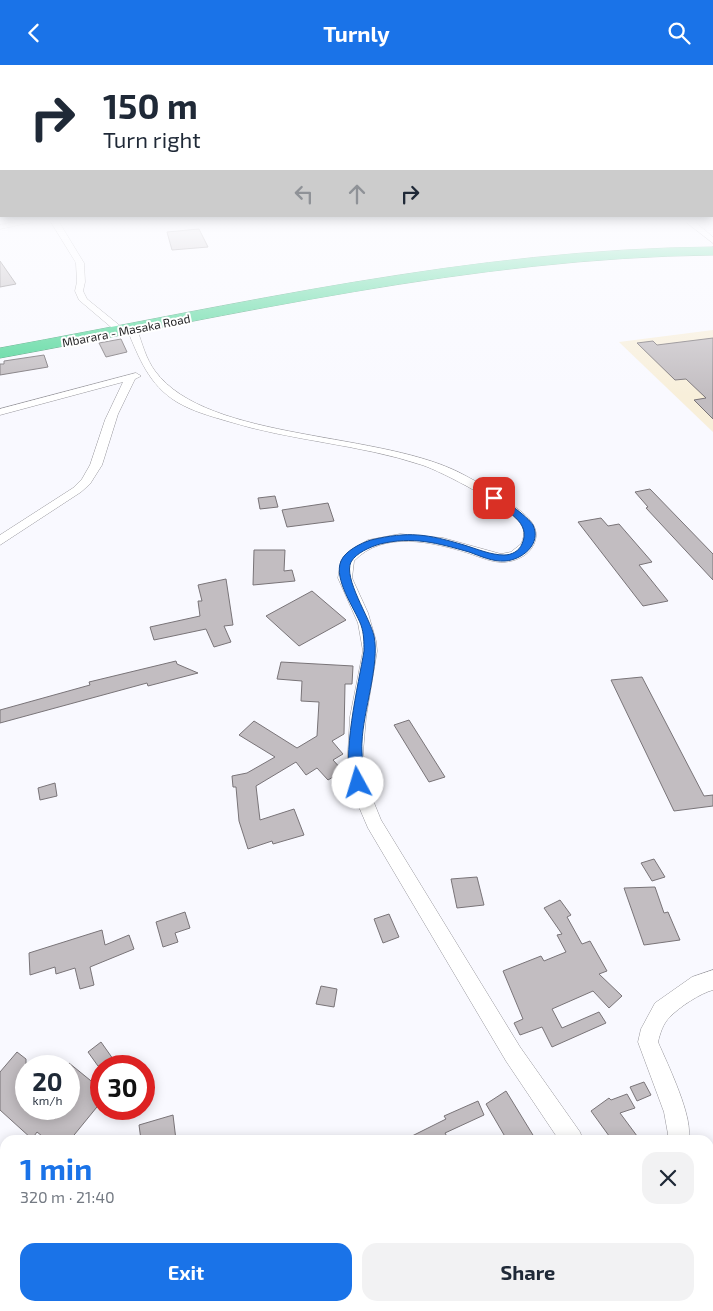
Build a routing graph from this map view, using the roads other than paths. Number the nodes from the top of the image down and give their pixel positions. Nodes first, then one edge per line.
1 (82, 280) edge
2 (394, 280) edge
3 (126, 330) junction
4 (0, 353) edge
5 (150, 372) junction
6 (131, 377) junction
7 (0, 412) edge
8 (0, 541) edge
9 (713, 979) edge
10 (569, 1135) edge
11 (679, 1135) edge

1 - 3 street
2 - 3 highway, Mbarara - Masaka Road
3 - 4 highway, Mbarara - Masaka Road
3 - 5 street
5 - 6 street
5 - 10 street
6 - 7 street
6 - 8 street
9 - 11 street

